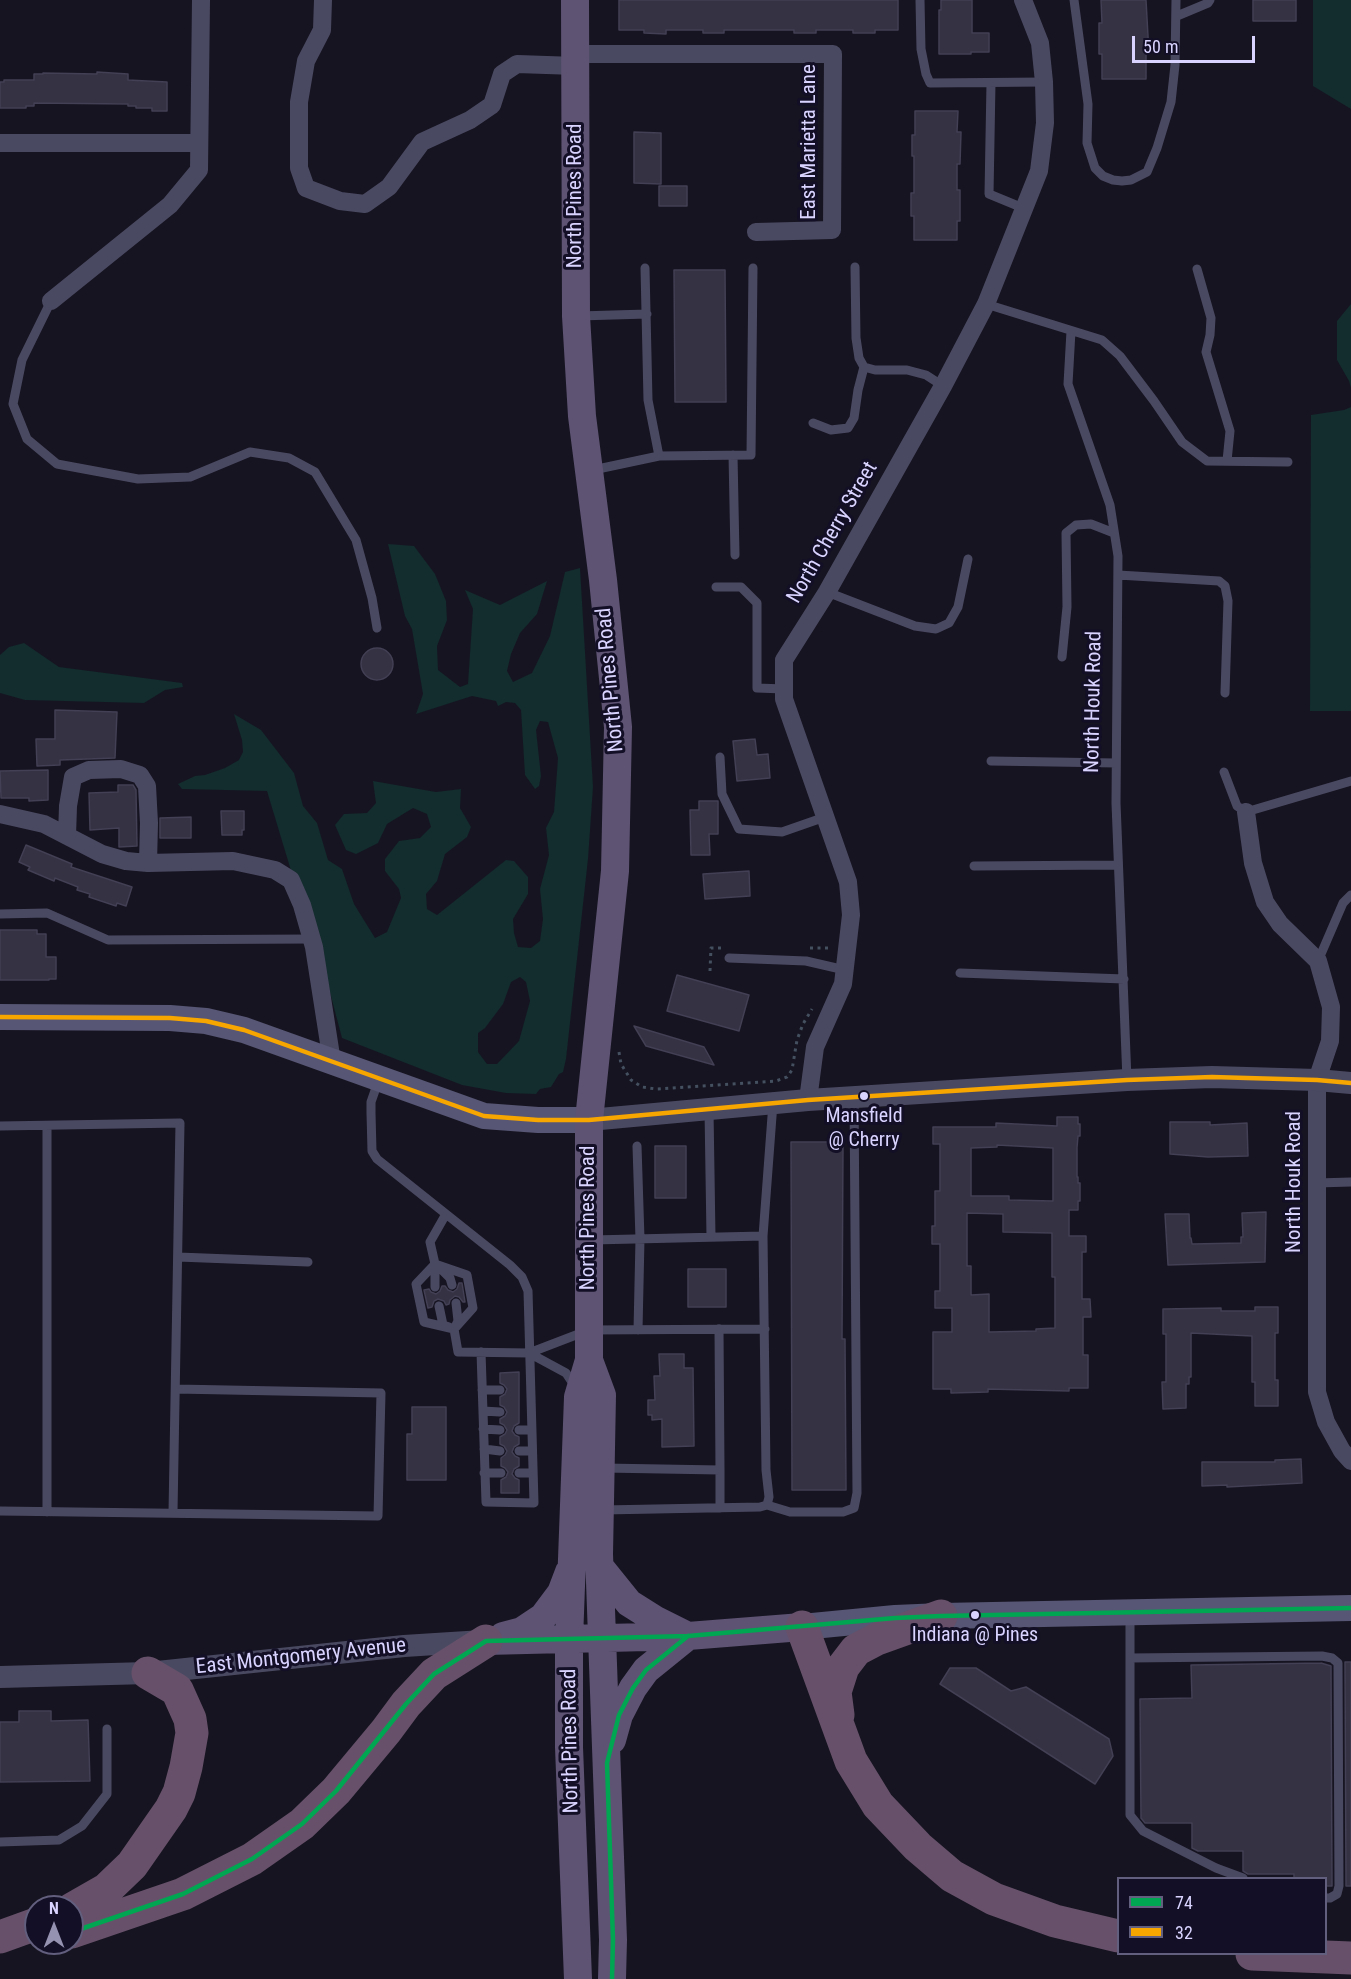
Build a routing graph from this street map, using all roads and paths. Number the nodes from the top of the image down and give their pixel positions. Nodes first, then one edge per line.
1 (201, 0) edge
2 (323, 0) edge
3 (575, 0) edge
4 (920, 0) edge
5 (1023, 0) edge
6 (1074, 0) edge
7 (1176, 0) edge
8 (1210, 0) edge
9 (1177, 16) junction
10 (576, 60) junction
11 (1044, 82) junction
12 (991, 83) junction
13 (198, 142) junction
14 (0, 143) edge
15 (1023, 208) junction
16 (756, 232) dead end
17 (855, 267) dead end
18 (645, 268) dead end
19 (753, 268) dead end
20 (1197, 269) dead end
21 (51, 301) joint
22 (986, 304) junction
23 (647, 314) junction
24 (576, 316) junction
25 (1071, 331) junction
26 (864, 367) junction
27 (943, 386) junction
28 (813, 423) dead end
29 (734, 455) junction
30 (659, 456) junction
31 (1227, 461) junction
32 (1288, 462) dead end
33 (590, 471) junction
34 (1114, 532) junction
35 (735, 555) dead end
36 (968, 559) dead end
37 (1118, 575) junction
38 (716, 587) dead end
39 (827, 592) junction
40 (377, 628) dead end
41 (1062, 657) dead end
42 (784, 689) junction
43 (1225, 693) dead end
44 (720, 758) dead end
45 (991, 761) dead end
46 (1116, 763) junction
47 (1224, 772) dead end
48 (1351, 781) edge
49 (1246, 812) junction
50 (0, 814) edge
51 (825, 817) junction
52 (67, 836) junction
53 (148, 863) junction
54 (1118, 865) junction
55 (974, 866) dead end
56 (1351, 895) edge
57 (0, 914) edge
58 (312, 939) junction
59 (803, 948) dead end
60 (729, 958) dead end
61 (1318, 961) junction
62 (837, 968) junction
63 (960, 973) dead end
64 (1124, 979) junction
65 (812, 1008) dead end
66 (0, 1017) edge
67 (619, 1047) dead end
68 (332, 1062) junction
69 (379, 1079) junction
70 (1127, 1080) junction
71 (1317, 1080) junction
72 (1351, 1083) edge
73 (854, 1097) junction
74 (808, 1100) junction
75 (773, 1103) junction
76 (709, 1110) junction
77 (590, 1120) junction
78 (0, 1126) edge
79 (46, 1126) junction
80 (637, 1146) dead end
81 (1351, 1182) edge
82 (1317, 1183) junction
83 (446, 1214) junction
84 (764, 1236) junction
85 (711, 1237) junction
86 (639, 1239) junction
87 (590, 1240) junction
88 (178, 1257) junction
89 (308, 1262) dead end
90 (435, 1264) junction
91 (452, 1285) dead end
92 (435, 1287) dead end
93 (456, 1303) dead end
94 (439, 1306) dead end
95 (454, 1329) junction
96 (719, 1329) junction
97 (765, 1329) junction
98 (589, 1330) junction
99 (638, 1330) junction
100 (481, 1352) junction
101 (529, 1353) junction
102 (590, 1360) junction
103 (530, 1388) junction
104 (176, 1389) junction
105 (519, 1389) dead end
106 (482, 1390) junction
107 (500, 1390) dead end
108 (578, 1397) junction
109 (483, 1411) junction
110 (531, 1411) junction
111 (500, 1412) dead end
112 (519, 1412) dead end
113 (483, 1429) junction
114 (500, 1430) dead end
115 (519, 1430) dead end
116 (531, 1430) junction
117 (484, 1449) junction
118 (500, 1450) dead end
119 (532, 1450) junction
120 (519, 1451) dead end
121 (1351, 1461) edge
122 (601, 1468) junction
123 (720, 1470) junction
124 (484, 1473) junction
125 (501, 1473) dead end
126 (519, 1473) dead end
127 (533, 1473) junction
128 (767, 1505) junction
129 (720, 1508) junction
130 (601, 1510) junction
131 (0, 1511) edge
132 (47, 1512) junction
133 (173, 1512) junction
134 (587, 1564) junction
135 (1351, 1608) edge
136 (1130, 1612) junction
137 (941, 1616) junction
138 (802, 1627) junction
139 (688, 1636) junction
140 (602, 1638) junction
141 (569, 1640) junction
142 (486, 1641) junction
143 (1130, 1658) junction
144 (148, 1673) junction
145 (0, 1677) edge
146 (106, 1729) dead end
147 (841, 1735) junction
148 (607, 1763) junction
149 (0, 1842) edge
150 (1240, 1877) edge
151 (1327, 1898) edge
152 (84, 1902) edge
153 (24, 1928) edge
154 (84, 1928) edge
155 (0, 1936) edge
156 (1117, 1936) edge
157 (24, 1944) edge
158 (0, 1949) edge
159 (1292, 1955) edge
160 (1351, 1958) edge
161 (578, 1978) edge
162 (612, 1979) edge

1 - 13 street
2 - 10 street
3 - 10 main road, North Pines Road
4 - 12 lane
5 - 11 street, North Cherry Street
6 - 9 lane
7 - 9 lane
8 - 9 lane
10 - 16 street, East Marietta Lane
10 - 24 main road, North Pines Road
11 - 12 lane
11 - 15 street, North Cherry Street
12 - 15 lane
13 - 14 street
13 - 21 street
15 - 22 street, North Cherry Street
17 - 26 lane
18 - 23 lane
19 - 29 lane
20 - 31 lane
21 - 40 lane
22 - 25 lane
22 - 27 street, North Cherry Street
23 - 24 lane
23 - 30 lane
24 - 33 main road, North Pines Road
25 - 31 lane
25 - 34 lane, North Houk Road
26 - 27 lane
26 - 28 lane
27 - 39 street, North Cherry Street
29 - 30 lane
29 - 35 lane
30 - 33 lane
31 - 32 lane
33 - 77 main road, North Pines Road
34 - 37 lane, North Houk Road
34 - 41 lane
36 - 39 lane
37 - 43 lane
37 - 46 lane, North Houk Road
38 - 42 lane
39 - 42 street, North Cherry Street
42 - 51 street, North Cherry Street
44 - 51 lane
45 - 46 lane
46 - 54 lane, North Houk Road
47 - 49 lane
48 - 49 lane
49 - 61 street, North Houk Road
50 - 52 street
51 - 62 street, North Cherry Street
52 - 53 street
52 - 53 street
53 - 58 street
54 - 55 lane
54 - 64 lane, North Houk Road
56 - 61 lane
57 - 58 lane
58 - 68 street
59 - 62 path
60 - 62 lane
61 - 71 street, North Houk Road
62 - 74 street, North Cherry Street
63 - 64 lane
64 - 70 lane, North Houk Road
65 - 67 path
66 - 68 main road
68 - 69 main road
69 - 77 main road
69 - 83 lane
70 - 71 street
70 - 73 street
71 - 72 street
71 - 82 street, North Houk Road
73 - 74 street
73 - 128 lane
74 - 75 street
75 - 76 street
75 - 84 lane
76 - 77 street
76 - 85 lane
77 - 87 main road, North Pines Road
78 - 79 lane
79 - 88 lane
79 - 132 lane
80 - 86 lane
81 - 82 lane
82 - 121 street, North Houk Road
83 - 90 lane
83 - 101 lane
84 - 85 lane
84 - 97 lane
85 - 86 lane
86 - 87 lane
86 - 99 lane
87 - 98 main road, North Pines Road
88 - 89 lane
88 - 104 lane
90 - 91 lane
90 - 92 lane
90 - 95 lane
90 - 95 lane
93 - 95 lane
94 - 95 lane
95 - 100 lane
96 - 97 lane
96 - 99 lane
96 - 123 lane
97 - 128 lane
98 - 99 lane
98 - 101 lane
98 - 102 main road, North Pines Road
100 - 101 lane
100 - 106 lane
101 - 103 lane
101 - 108 lane
102 - 108 main road, North Pines Road
102 - 122 main road, North Pines Road
103 - 105 lane
103 - 110 lane
104 - 133 lane
104 - 133 lane
106 - 107 lane
106 - 109 lane
108 - 134 main road, North Pines Road
109 - 111 lane
109 - 113 lane
110 - 112 lane
110 - 116 lane
113 - 114 lane
113 - 117 lane
115 - 116 lane
116 - 119 lane
117 - 118 lane
117 - 124 lane
119 - 120 lane
119 - 127 lane
122 - 123 lane
122 - 130 main road, North Pines Road
123 - 129 lane
124 - 125 lane
124 - 127 lane
126 - 127 lane
128 - 129 lane
129 - 130 lane
130 - 134 main road, North Pines Road
131 - 132 lane
132 - 133 lane
134 - 139 main road
134 - 140 main road, North Pines Road
134 - 141 main road, North Pines Road
134 - 142 main road
135 - 136 main road
136 - 137 main road
136 - 143 lane
137 - 138 main road
137 - 147 highway
138 - 139 main road, East Montgomery Avenue
138 - 147 highway
139 - 140 main road, East Montgomery Avenue
139 - 148 main road
140 - 141 main road, East Montgomery Avenue
140 - 148 main road, North Pines Road
141 - 142 main road, East Montgomery Avenue
141 - 161 main road, North Pines Road
142 - 144 street, East Montgomery Avenue
142 - 154 highway
143 - 150 lane
143 - 151 lane
144 - 145 street, East Montgomery Avenue
144 - 152 highway
146 - 149 lane
147 - 156 highway
148 - 162 main road, North Pines Road
153 - 155 highway
157 - 158 highway
159 - 160 highway

